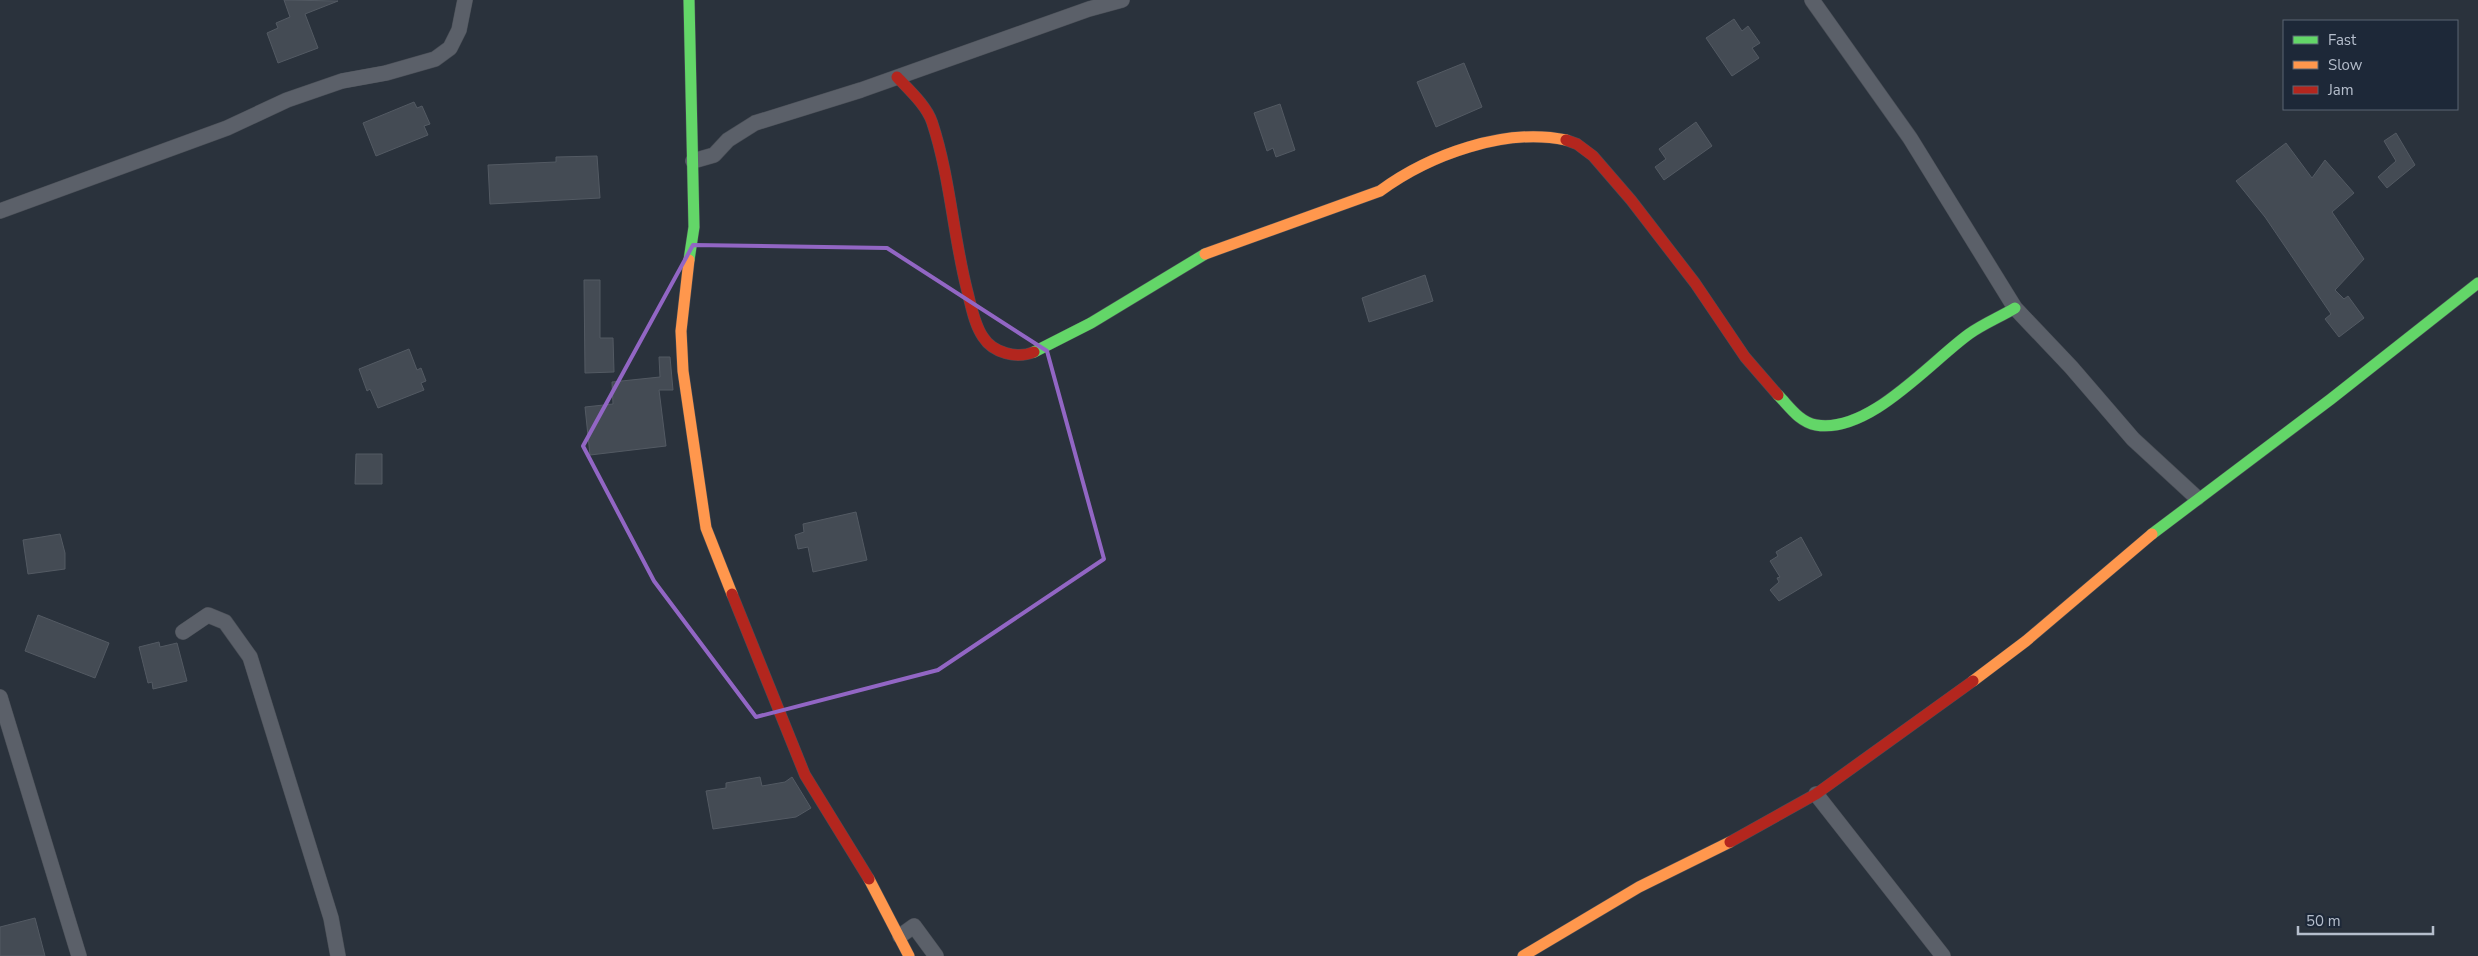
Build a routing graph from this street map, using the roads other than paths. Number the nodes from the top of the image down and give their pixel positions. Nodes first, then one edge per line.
1 (465, 0) edge
2 (689, 0) edge
3 (1121, 0) edge
4 (1812, 0) edge
5 (897, 77) junction
6 (693, 161) junction
7 (0, 210) edge
8 (2478, 283) edge
9 (2015, 308) junction
10 (2196, 498) junction
11 (183, 632) dead end
12 (0, 697) edge
13 (1816, 794) junction
14 (900, 936) junction
15 (78, 956) edge
16 (338, 956) edge
17 (909, 956) edge
18 (936, 956) edge
19 (1523, 956) edge
20 (1943, 956) edge

1 - 7 street
2 - 6 street
3 - 5 street
4 - 9 street
5 - 6 street
5 - 9 street
6 - 14 street
8 - 10 street
9 - 10 street
10 - 13 street
11 - 16 street
12 - 15 street
13 - 19 street
13 - 20 street
14 - 17 street
14 - 18 street

